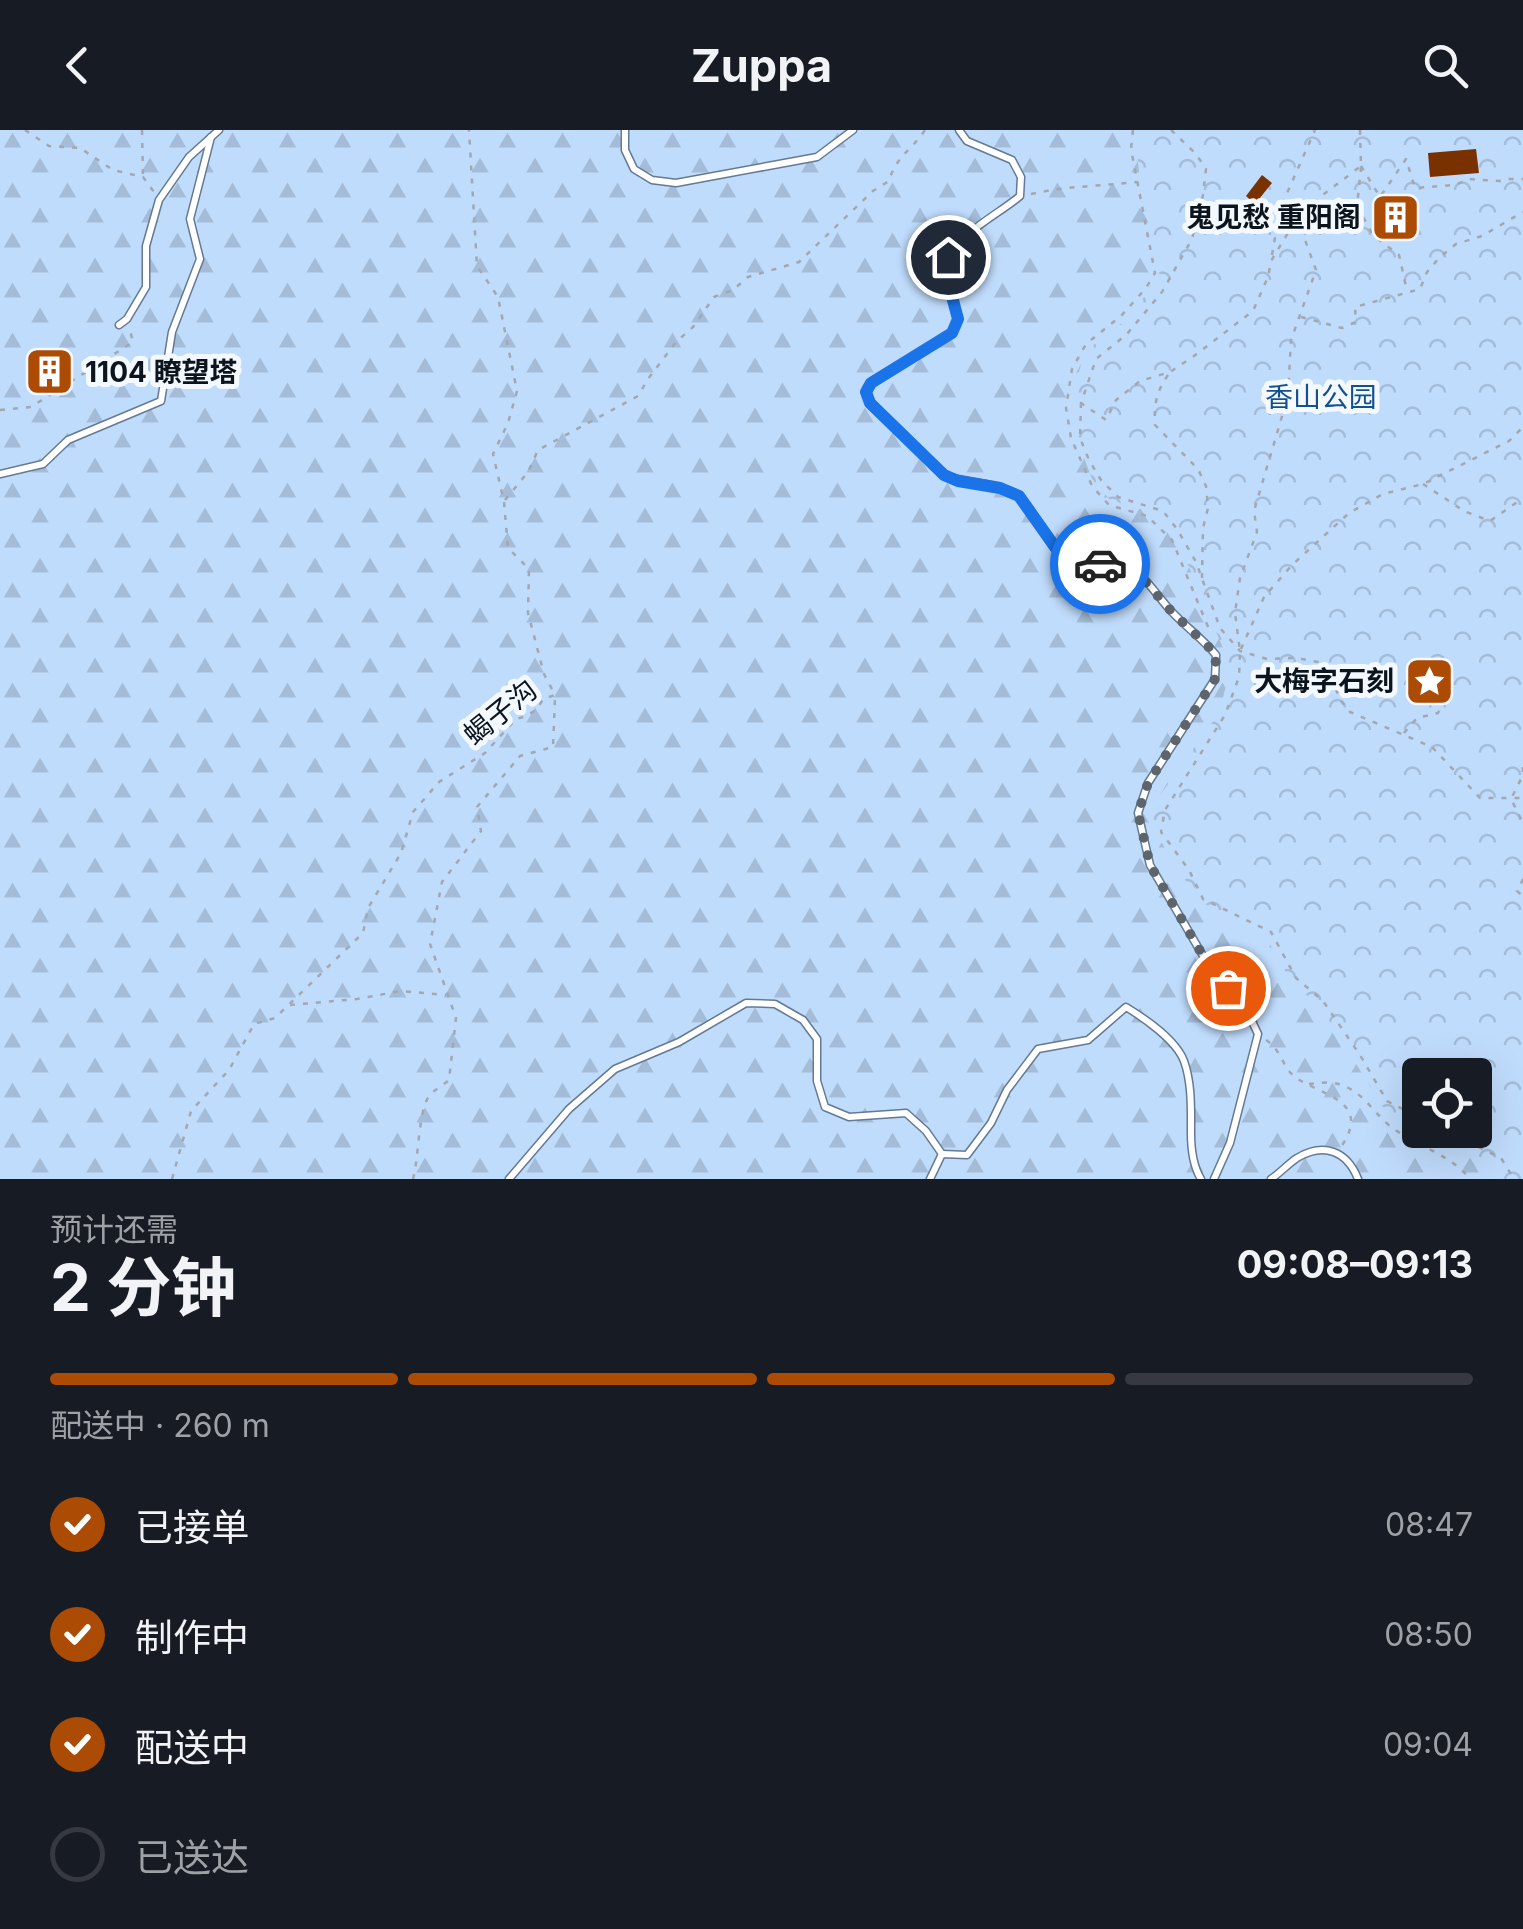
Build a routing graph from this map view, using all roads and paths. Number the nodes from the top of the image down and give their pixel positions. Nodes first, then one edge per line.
1 (25, 130) edge
2 (142, 130) edge
3 (219, 130) edge
4 (469, 130) edge
5 (626, 130) edge
6 (854, 130) edge
7 (926, 130) edge
8 (959, 130) edge
9 (1133, 130) edge
10 (1171, 130) edge
11 (1315, 130) edge
12 (1360, 130) edge
13 (211, 137) junction
14 (1362, 166) junction
15 (143, 177) junction
16 (1523, 179) edge
17 (1138, 182) junction
18 (1020, 196) junction
19 (159, 200) junction
20 (1523, 212) edge
21 (1297, 218) junction
22 (1270, 260) junction
23 (1407, 293) junction
24 (1299, 316) junction
25 (127, 319) junction
26 (119, 324) dead end
27 (1170, 372) junction
28 (1081, 403) junction
29 (0, 410) edge
30 (1523, 427) edge
31 (0, 474) edge
32 (1423, 484) junction
33 (1523, 498) edge
34 (504, 502) junction
35 (1202, 580) junction
36 (1240, 650) junction
37 (1216, 654) junction
38 (1437, 684) dead end
39 (555, 695) junction
40 (1403, 734) junction
41 (1523, 767) edge
42 (1523, 798) edge
43 (1511, 799) junction
44 (1523, 823) edge
45 (1523, 879) edge
46 (1523, 896) edge
47 (448, 995) junction
48 (289, 1004) junction
49 (1258, 1034) junction
50 (1309, 1084) junction
51 (1402, 1109) edge
52 (1480, 1148) edge
53 (1336, 1152) junction
54 (942, 1154) junction
55 (172, 1179) edge
56 (413, 1179) edge
57 (509, 1179) edge
58 (930, 1179) edge
59 (1201, 1179) edge
60 (1214, 1179) edge
61 (1271, 1179) edge
62 (1358, 1179) edge
63 (1470, 1179) edge
64 (1514, 1179) edge

1 - 15 path
2 - 15 path
3 - 13 lane
4 - 34 path, 蝎子沟
5 - 6 lane
7 - 34 path
8 - 18 lane
9 - 17 path
10 - 28 path
11 - 22 path
12 - 14 path
13 - 19 lane
13 - 31 lane
14 - 16 path
14 - 21 path
14 - 23 path
15 - 19 path
17 - 18 path
17 - 37 path
18 - 37 lane
19 - 25 lane
20 - 23 path
21 - 22 path
21 - 24 path
22 - 27 path
23 - 24 path
24 - 36 path
25 - 26 lane
25 - 29 path
27 - 28 path
27 - 35 path
28 - 35 path
30 - 32 path
32 - 33 path
32 - 36 path
34 - 39 path, 蝎子沟
35 - 36 path
36 - 40 path
36 - 51 path
37 - 49 lane
38 - 40 path
39 - 47 path
39 - 48 path, 蝎子沟
40 - 43 path
41 - 43 path
42 - 43 path
43 - 44 path
45 - 46 path
47 - 48 path
47 - 56 path
48 - 55 path, 蝎子沟
49 - 50 path
49 - 60 lane
50 - 53 path
50 - 63 path
52 - 64 path
53 - 61 lane
53 - 62 lane
54 - 57 lane
54 - 58 lane
54 - 59 lane

